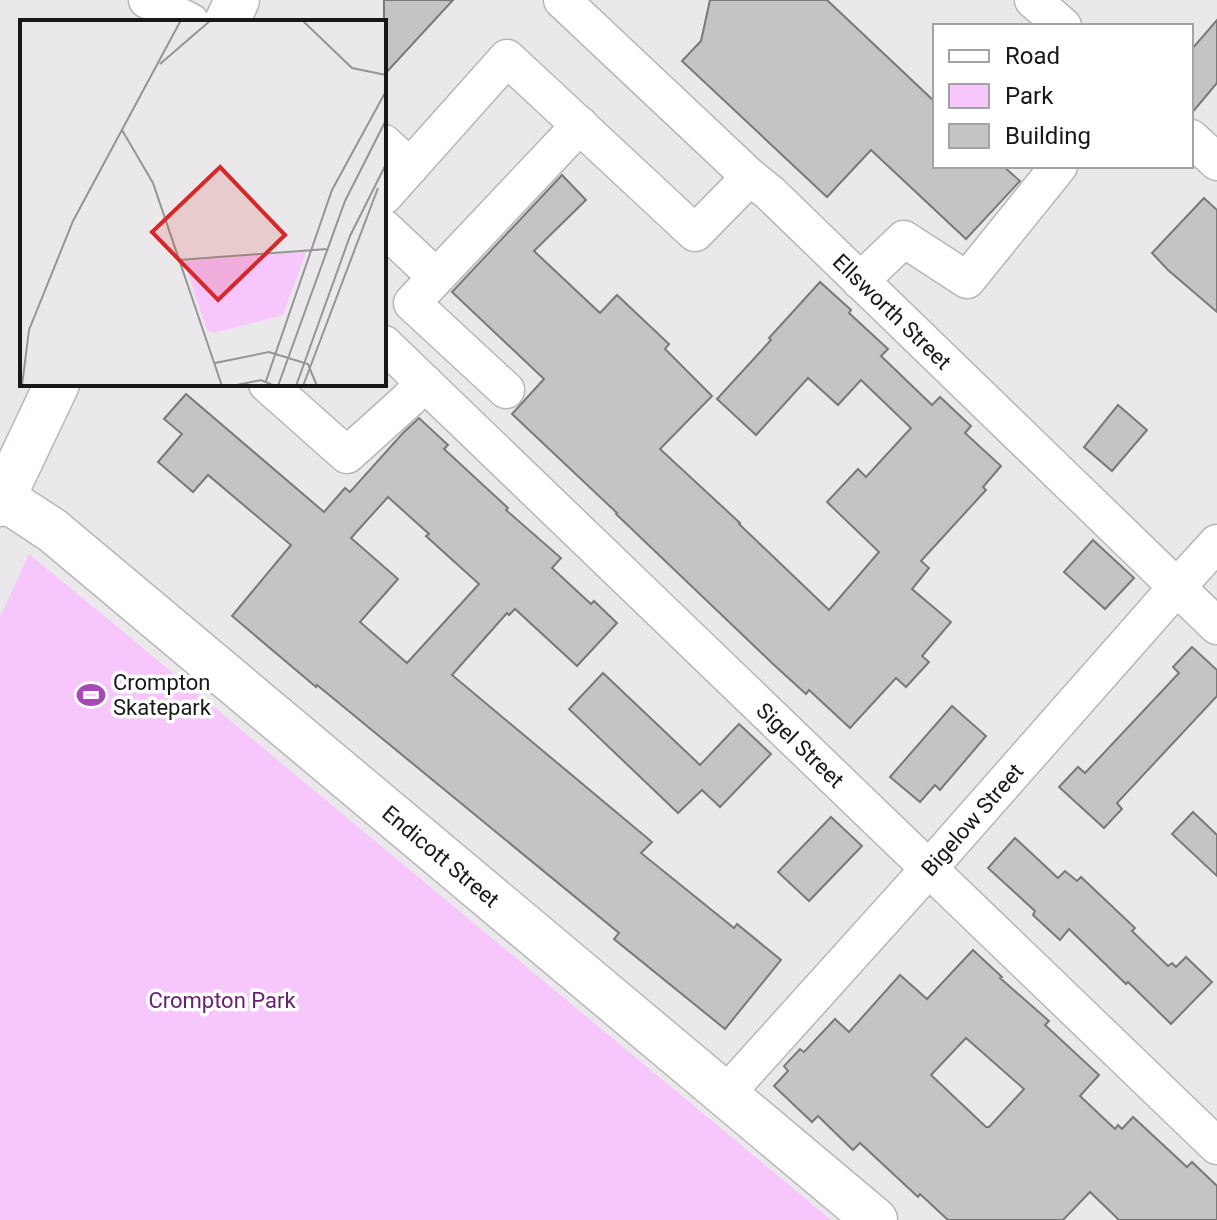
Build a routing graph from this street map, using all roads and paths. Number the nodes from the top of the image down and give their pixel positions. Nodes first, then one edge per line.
1 (147, 0) edge
2 (237, 0) edge
3 (562, 0) edge
4 (1033, 0) edge
5 (187, 20) edge
6 (228, 20) edge
7 (1061, 24) edge
8 (580, 125) junction
9 (386, 145) edge
10 (410, 167) junction
11 (1057, 168) edge
12 (750, 177) junction
13 (386, 194) edge
14 (386, 230) edge
15 (436, 277) junction
16 (860, 281) junction
17 (386, 346) edge
18 (424, 382) junction
19 (56, 386) edge
20 (269, 386) edge
21 (506, 390) dead end
22 (1, 499) edge
23 (1217, 543) edge
24 (1176, 588) junction
25 (1217, 626) edge
26 (928, 869) junction
27 (725, 1095) junction
28 (1217, 1146) edge
29 (875, 1220) edge

1 - 5 street
2 - 6 main road
3 - 12 street, Ellsworth Street
4 - 7 street
8 - 10 street
8 - 12 street
8 - 15 street
9 - 10 street
10 - 13 street
11 - 16 street
12 - 16 street, Ellsworth Street
14 - 15 street
15 - 21 street
16 - 24 street, Ellsworth Street
17 - 18 street, Sigel Street
18 - 20 street
18 - 26 street, Sigel Street
19 - 22 main road
22 - 27 main road, Endicott Street
23 - 24 street, Bigelow Street
24 - 25 street, Ellsworth Street
24 - 26 street, Bigelow Street
26 - 27 street, Bigelow Street
26 - 28 street, Sigel Street
27 - 29 main road, Endicott Street

